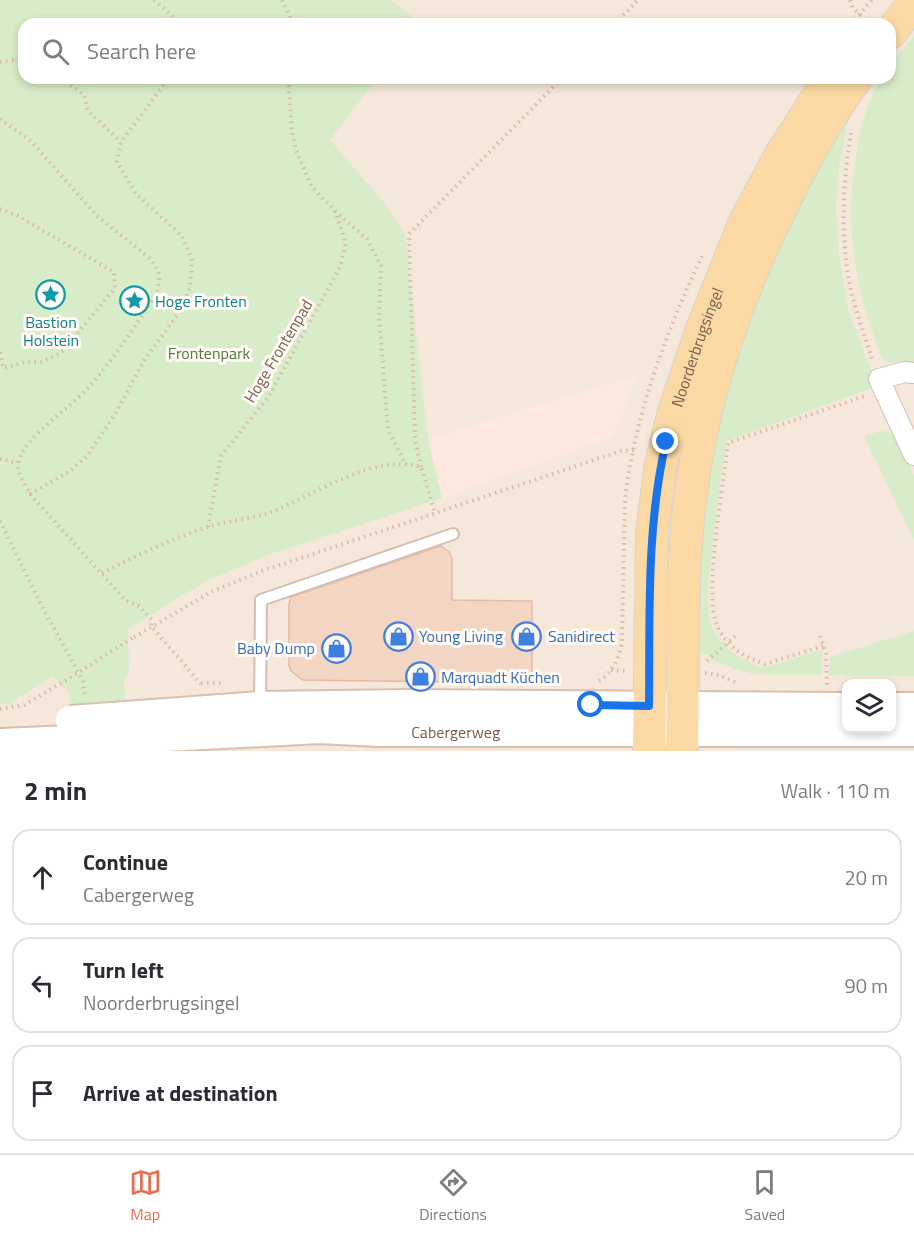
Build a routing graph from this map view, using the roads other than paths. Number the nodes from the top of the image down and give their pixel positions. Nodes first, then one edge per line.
1 (893, 0) edge
2 (914, 3) edge
3 (871, 18) edge
4 (896, 26) edge
5 (826, 84) edge
6 (852, 84) edge
7 (914, 373) edge
8 (914, 455) edge
9 (453, 534) dead end
10 (896, 707) edge
11 (914, 707) edge
12 (842, 708) edge
13 (260, 718) junction
14 (76, 721) junction
15 (0, 725) edge
16 (649, 730) edge
17 (682, 730) edge
18 (143, 731) edge
19 (914, 732) edge
20 (0, 743) edge

1 - 3 main road
2 - 4 main road
5 - 16 main road, Noorderbrugsingel
6 - 17 main road, Noorderbrugsingel
7 - 8 street
9 - 13 lane
10 - 11 street
12 - 17 street, Cabergerweg
13 - 16 street, Cabergerweg
13 - 18 street, Cabergerweg
14 - 15 street, Cabergerweg
14 - 18 street, Cabergerweg, bridge
14 - 20 street, Cabergerweg
16 - 17 street, Cabergerweg
17 - 19 street, Cabergerweg

